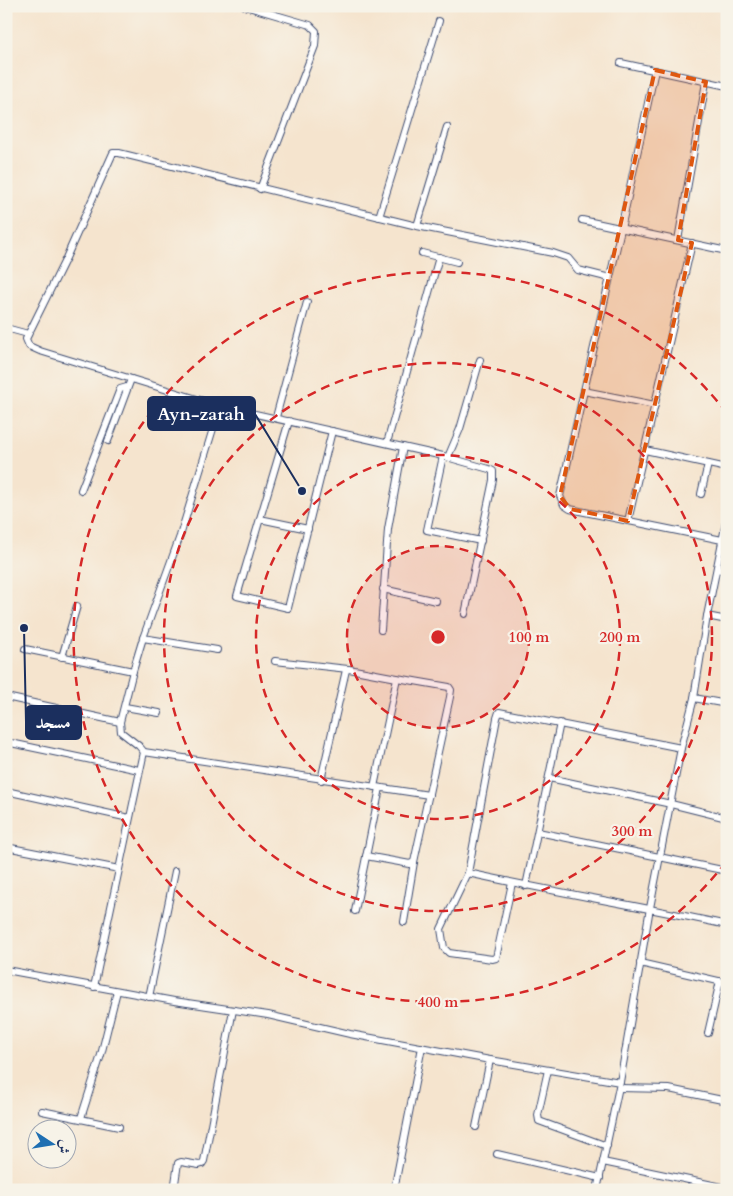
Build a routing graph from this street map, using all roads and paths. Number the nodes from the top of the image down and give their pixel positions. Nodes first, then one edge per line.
1 (245, 6) edge
2 (439, 20) dead end
3 (621, 63) dead end
4 (655, 70) junction
5 (706, 82) junction
6 (727, 86) edge
7 (447, 127) dead end
8 (260, 188) junction
9 (379, 217) junction
10 (582, 220) dead end
11 (417, 226) junction
12 (621, 228) junction
13 (678, 240) junction
14 (692, 243) junction
15 (727, 251) edge
16 (422, 253) dead end
17 (439, 257) junction
18 (457, 262) dead end
19 (610, 278) junction
20 (307, 302) dead end
21 (6, 328) edge
22 (28, 334) junction
23 (480, 360) dead end
24 (131, 378) junction
25 (128, 387) junction
26 (584, 391) junction
27 (655, 405) junction
28 (220, 406) junction
29 (276, 418) junction
30 (289, 421) junction
31 (332, 431) junction
32 (108, 441) dead end
33 (387, 443) junction
34 (403, 447) junction
35 (645, 450) junction
36 (446, 457) junction
37 (708, 464) junction
38 (727, 468) edge
39 (81, 490) dead end
40 (701, 494) dead end
41 (727, 517) edge
42 (260, 519) junction
43 (628, 521) junction
44 (308, 529) junction
45 (481, 541) junction
46 (724, 541) edge
47 (716, 569) junction
48 (727, 571) edge
49 (383, 589) junction
50 (436, 601) dead end
51 (77, 606) dead end
52 (465, 614) dead end
53 (707, 616) junction
54 (727, 620) edge
55 (381, 630) dead end
56 (143, 638) junction
57 (25, 649) dead end
58 (217, 650) dead end
59 (62, 658) junction
60 (274, 661) dead end
61 (348, 669) junction
62 (133, 671) junction
63 (397, 678) junction
64 (6, 697) edge
65 (694, 698) junction
66 (727, 704) edge
67 (124, 707) junction
68 (159, 714) dead end
69 (120, 722) junction
70 (560, 723) junction
71 (6, 742) edge
72 (681, 748) junction
73 (144, 752) junction
74 (139, 770) junction
75 (548, 778) junction
76 (321, 780) junction
77 (377, 788) junction
78 (6, 791) edge
79 (429, 795) junction
80 (671, 804) junction
81 (727, 805) edge
82 (129, 818) junction
83 (726, 818) edge
84 (538, 832) junction
85 (6, 847) edge
86 (366, 856) junction
87 (660, 857) junction
88 (414, 862) junction
89 (119, 869) junction
90 (175, 871) dead end
91 (727, 872) edge
92 (468, 873) junction
93 (512, 883) junction
94 (526, 886) junction
95 (650, 908) junction
96 (355, 911) dead end
97 (404, 922) dead end
98 (727, 925) edge
99 (640, 963) junction
100 (6, 970) edge
101 (723, 982) edge
102 (94, 987) junction
103 (117, 991) junction
104 (149, 997) junction
105 (233, 1010) junction
106 (708, 1033) dead end
107 (422, 1047) junction
108 (490, 1060) junction
109 (548, 1070) junction
110 (620, 1085) junction
111 (727, 1102) edge
112 (42, 1111) dead end
113 (81, 1118) junction
114 (119, 1127) dead end
115 (476, 1127) dead end
116 (607, 1146) junction
117 (497, 1154) dead end
118 (603, 1162) junction
119 (600, 1178) junction
120 (727, 1188) edge
121 (174, 1190) edge
122 (394, 1190) edge
123 (597, 1190) edge

1 - 8 street
2 - 9 street
3 - 4 street
4 - 5 street
4 - 12 street
5 - 6 street
5 - 13 street
7 - 11 street
8 - 9 street
8 - 22 street
9 - 11 street
10 - 12 street
11 - 19 street
12 - 13 street
12 - 19 street
13 - 14 street
14 - 15 street
14 - 27 street
16 - 17 street
17 - 18 street
17 - 33 street
19 - 26 street
20 - 29 street
21 - 22 street
22 - 24 street
23 - 36 street
24 - 25 street
24 - 28 street
25 - 32 street
25 - 39 street
26 - 27 street
26 - 43 street
27 - 35 street
28 - 29 street
28 - 56 street
29 - 30 street
30 - 31 street
30 - 42 street
31 - 33 street
31 - 44 street
33 - 34 street
34 - 36 street
34 - 49 street
35 - 37 street
35 - 43 street
36 - 45 street
36 - 45 street
37 - 38 street
37 - 40 street
41 - 46 street
42 - 44 street
42 - 44 street
43 - 46 street
45 - 52 street
46 - 47 street
47 - 48 street
47 - 53 street
49 - 50 street
49 - 55 street
51 - 59 street
53 - 54 street
53 - 65 street
56 - 58 street
56 - 62 street
57 - 59 street
59 - 62 street
60 - 61 street
61 - 63 street
61 - 76 street
62 - 67 street
63 - 77 street
63 - 79 street
64 - 69 street
65 - 66 street
65 - 72 street
67 - 68 street
67 - 69 street
69 - 73 street
70 - 72 street
70 - 75 street
70 - 92 street
71 - 74 street
72 - 80 street
73 - 74 street
73 - 76 street
74 - 82 street
75 - 80 street
75 - 84 street
76 - 77 street
77 - 79 street
77 - 86 street
78 - 82 street
79 - 88 street
80 - 83 street
80 - 87 street
81 - 83 street
82 - 89 street
84 - 87 street
84 - 94 street
85 - 89 street
86 - 88 street
86 - 96 street
87 - 91 street
87 - 95 street
88 - 97 street
89 - 102 street
90 - 104 street
92 - 93 street
92 - 93 street
93 - 94 street
94 - 95 street
95 - 98 street
95 - 99 street
99 - 101 street
99 - 110 street
100 - 102 street
101 - 106 street
102 - 103 street
103 - 104 street
103 - 113 street
104 - 105 street
105 - 107 street
105 - 121 street
107 - 108 street
107 - 122 street
108 - 109 street
108 - 115 street
109 - 110 street
109 - 116 street
110 - 111 street
110 - 116 street
112 - 113 street
113 - 114 street
116 - 118 street
117 - 119 street
118 - 119 street
118 - 120 street
119 - 123 street

